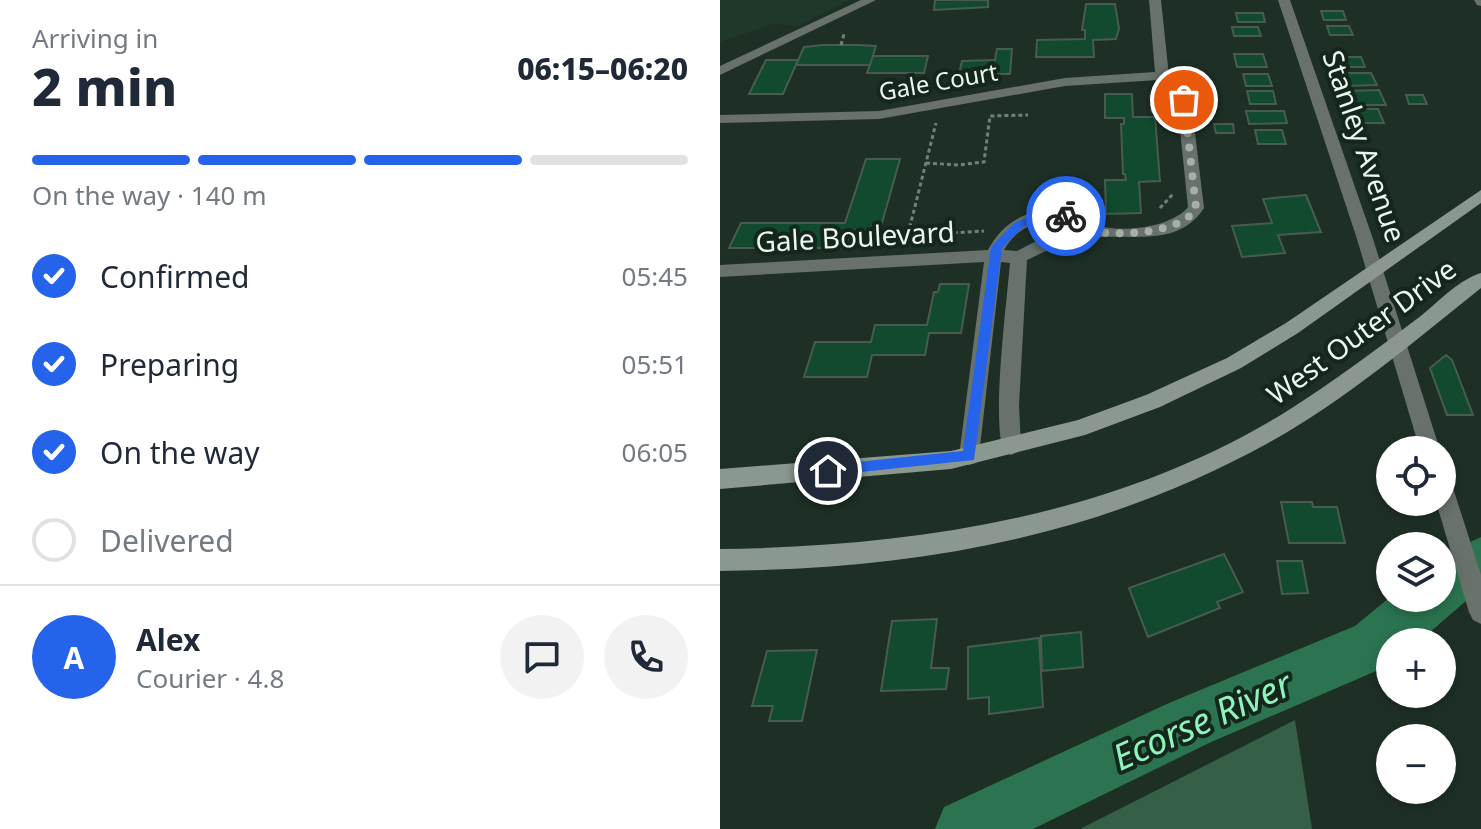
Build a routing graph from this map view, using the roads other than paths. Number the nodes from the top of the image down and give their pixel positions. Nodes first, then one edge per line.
1 (870, 0) edge
2 (1155, 0) edge
3 (1284, 0) edge
4 (720, 71) edge
5 (1162, 76) junction
6 (720, 119) edge
7 (1481, 195) edge
8 (1097, 232) junction
9 (993, 256) junction
10 (1019, 257) junction
11 (720, 271) edge
12 (1374, 271) junction
13 (1481, 279) edge
14 (1397, 344) junction
15 (1426, 436) edge
16 (1011, 446) junction
17 (969, 456) junction
18 (720, 479) edge
19 (1451, 516) edge
20 (720, 560) edge
21 (1478, 600) edge

1 - 4 street
2 - 5 street
3 - 12 street, Stanley Avenue
5 - 6 street, Gale Court
5 - 8 street, Gale Boulevard
7 - 12 main road, West Outer Drive
8 - 9 street, Gale Boulevard
8 - 10 street, Gale Boulevard
9 - 10 street, Gale Boulevard
9 - 11 street, Gale Boulevard
9 - 17 street, Gale Boulevard
10 - 16 street
12 - 14 street, Stanley Avenue
12 - 16 main road, West Outer Drive
13 - 14 main road, West Outer Drive
14 - 15 street, Stanley Avenue
14 - 20 main road, West Outer Drive
16 - 17 main road, West Outer Drive
17 - 18 main road, West Outer Drive
19 - 21 street

